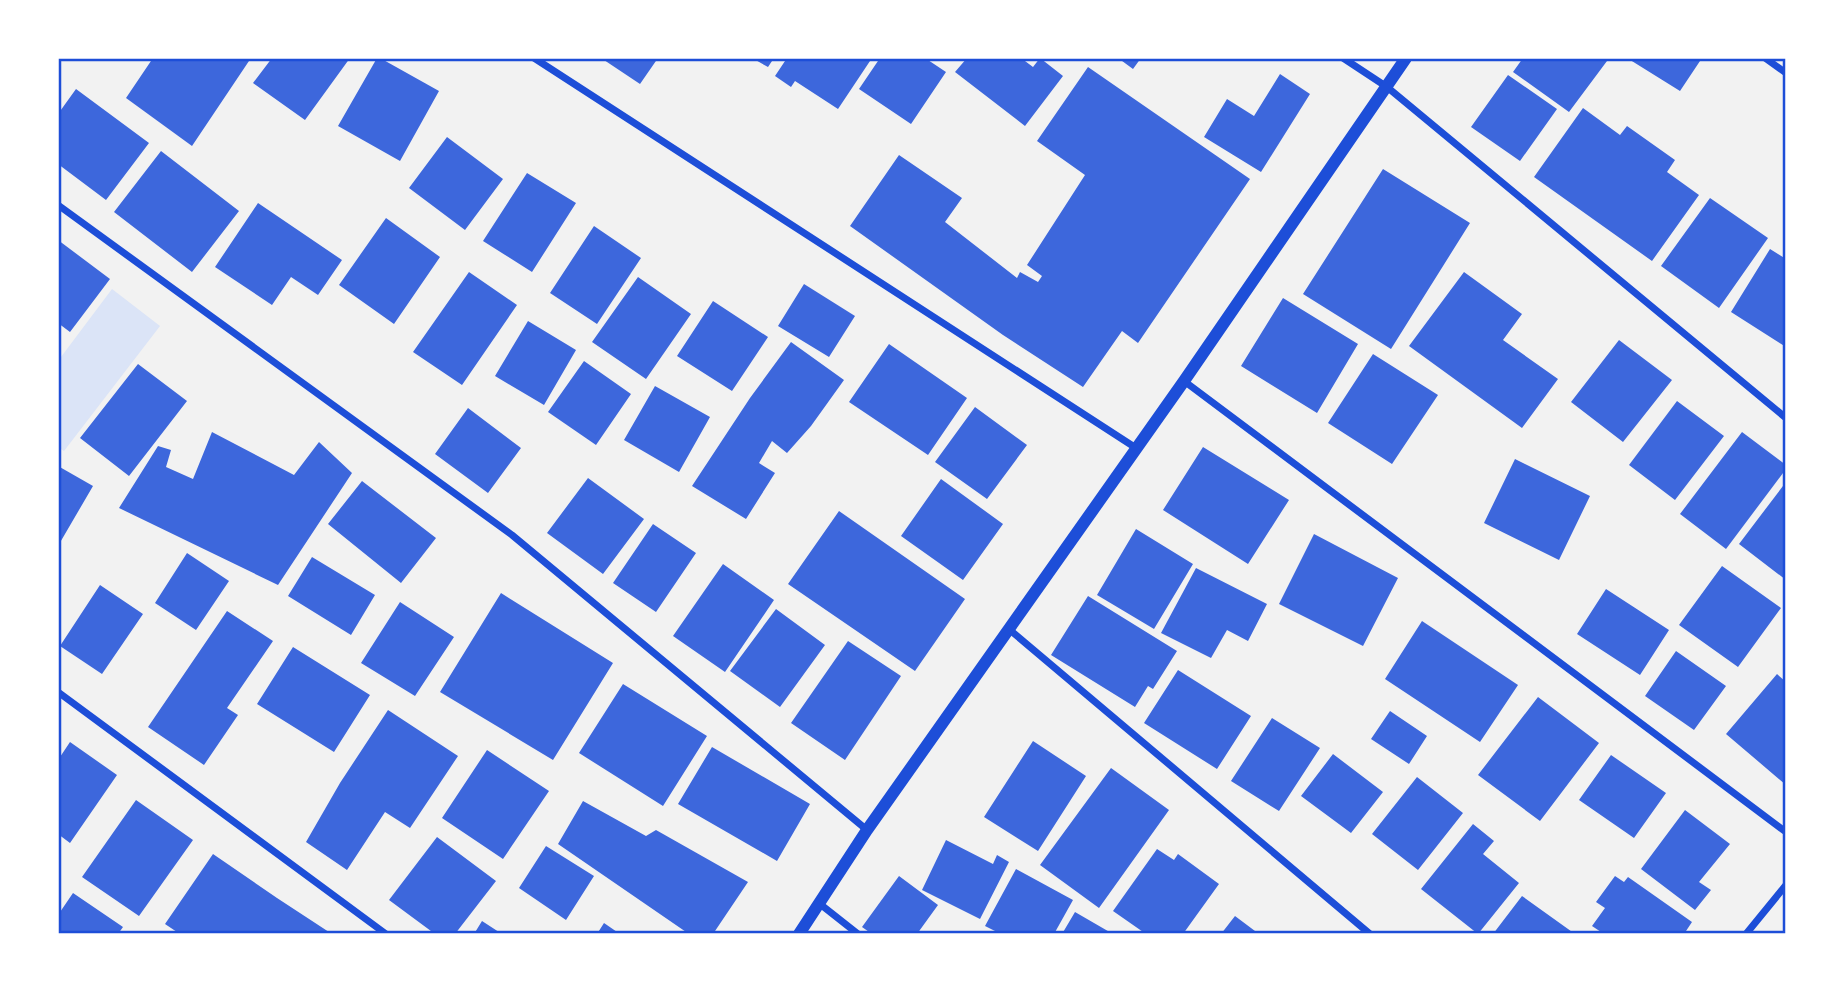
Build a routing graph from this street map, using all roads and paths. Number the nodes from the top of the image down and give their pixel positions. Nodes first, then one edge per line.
1 (534, 58) edge
2 (1343, 58) edge
3 (1406, 58) edge
4 (1765, 58) edge
5 (1786, 73) edge
6 (1387, 87) junction
7 (58, 205) edge
8 (1184, 381) junction
9 (1786, 418) edge
10 (1136, 448) junction
11 (1010, 630) junction
12 (58, 692) edge
13 (867, 830) junction
14 (1786, 832) edge
15 (1786, 885) edge
16 (820, 904) junction
17 (386, 934) edge
18 (799, 934) edge
19 (858, 934) edge
20 (1370, 934) edge
21 (1746, 934) edge

1 - 10 street
2 - 6 street
3 - 6 street
4 - 5 street
6 - 8 street
6 - 9 street
7 - 13 street
8 - 10 street
8 - 14 street
10 - 11 street
11 - 13 street
11 - 20 street
12 - 17 street
13 - 16 street
15 - 21 street
16 - 18 street
16 - 19 street

